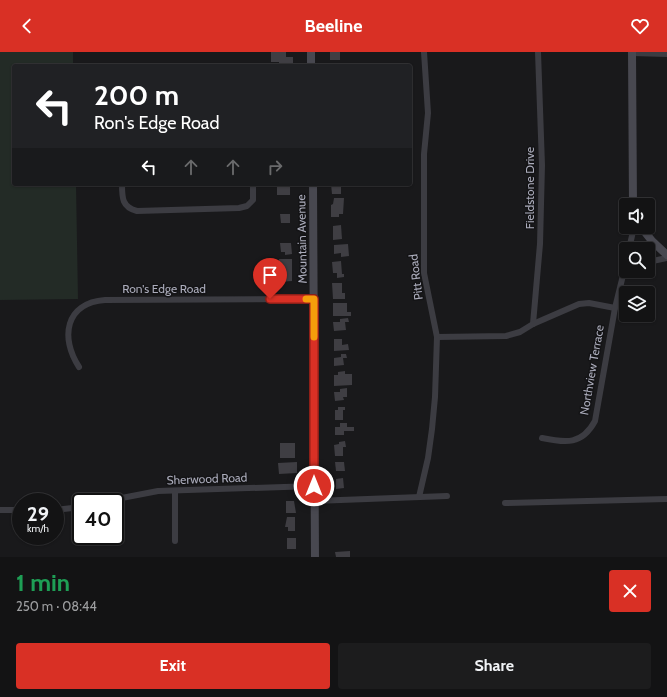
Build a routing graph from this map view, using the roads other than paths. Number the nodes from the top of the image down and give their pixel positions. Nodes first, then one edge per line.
1 (311, 52) edge
2 (424, 52) edge
3 (538, 52) edge
4 (632, 53) edge
5 (667, 54) edge
6 (312, 64) edge
7 (122, 186) edge
8 (253, 186) edge
9 (313, 186) edge
10 (634, 198) edge
11 (646, 234) edge
12 (667, 256) edge
13 (655, 260) edge
14 (623, 278) edge
15 (314, 299) junction
16 (615, 308) junction
17 (533, 324) junction
18 (437, 338) junction
19 (79, 367) dead end
20 (542, 438) dead end
21 (314, 486) junction
22 (175, 491) junction
23 (447, 496) dead end
24 (124, 497) edge
25 (419, 497) junction
26 (667, 499) edge
27 (314, 501) junction
28 (505, 503) dead end
29 (0, 510) edge
30 (12, 510) edge
31 (175, 541) dead end
32 (315, 557) edge

1 - 6 street
2 - 18 street, Pitt Road
3 - 17 street, Fieldstone Drive
4 - 5 street
4 - 10 street
7 - 8 street
9 - 15 street, Mountain Avenue
11 - 12 street
12 - 13 street
14 - 16 street, Northview Terrace
15 - 19 street, Ron's Edge Road
15 - 21 street, Mountain Avenue
16 - 17 street
16 - 20 street, Northview Terrace
17 - 18 street
18 - 25 street, Pitt Road
21 - 22 street, Sherwood Road
21 - 27 street, Mountain Avenue
22 - 24 street, Sherwood Road
22 - 31 street
23 - 25 street
25 - 27 street
26 - 28 street
27 - 32 street, Mountain Avenue
29 - 30 street

